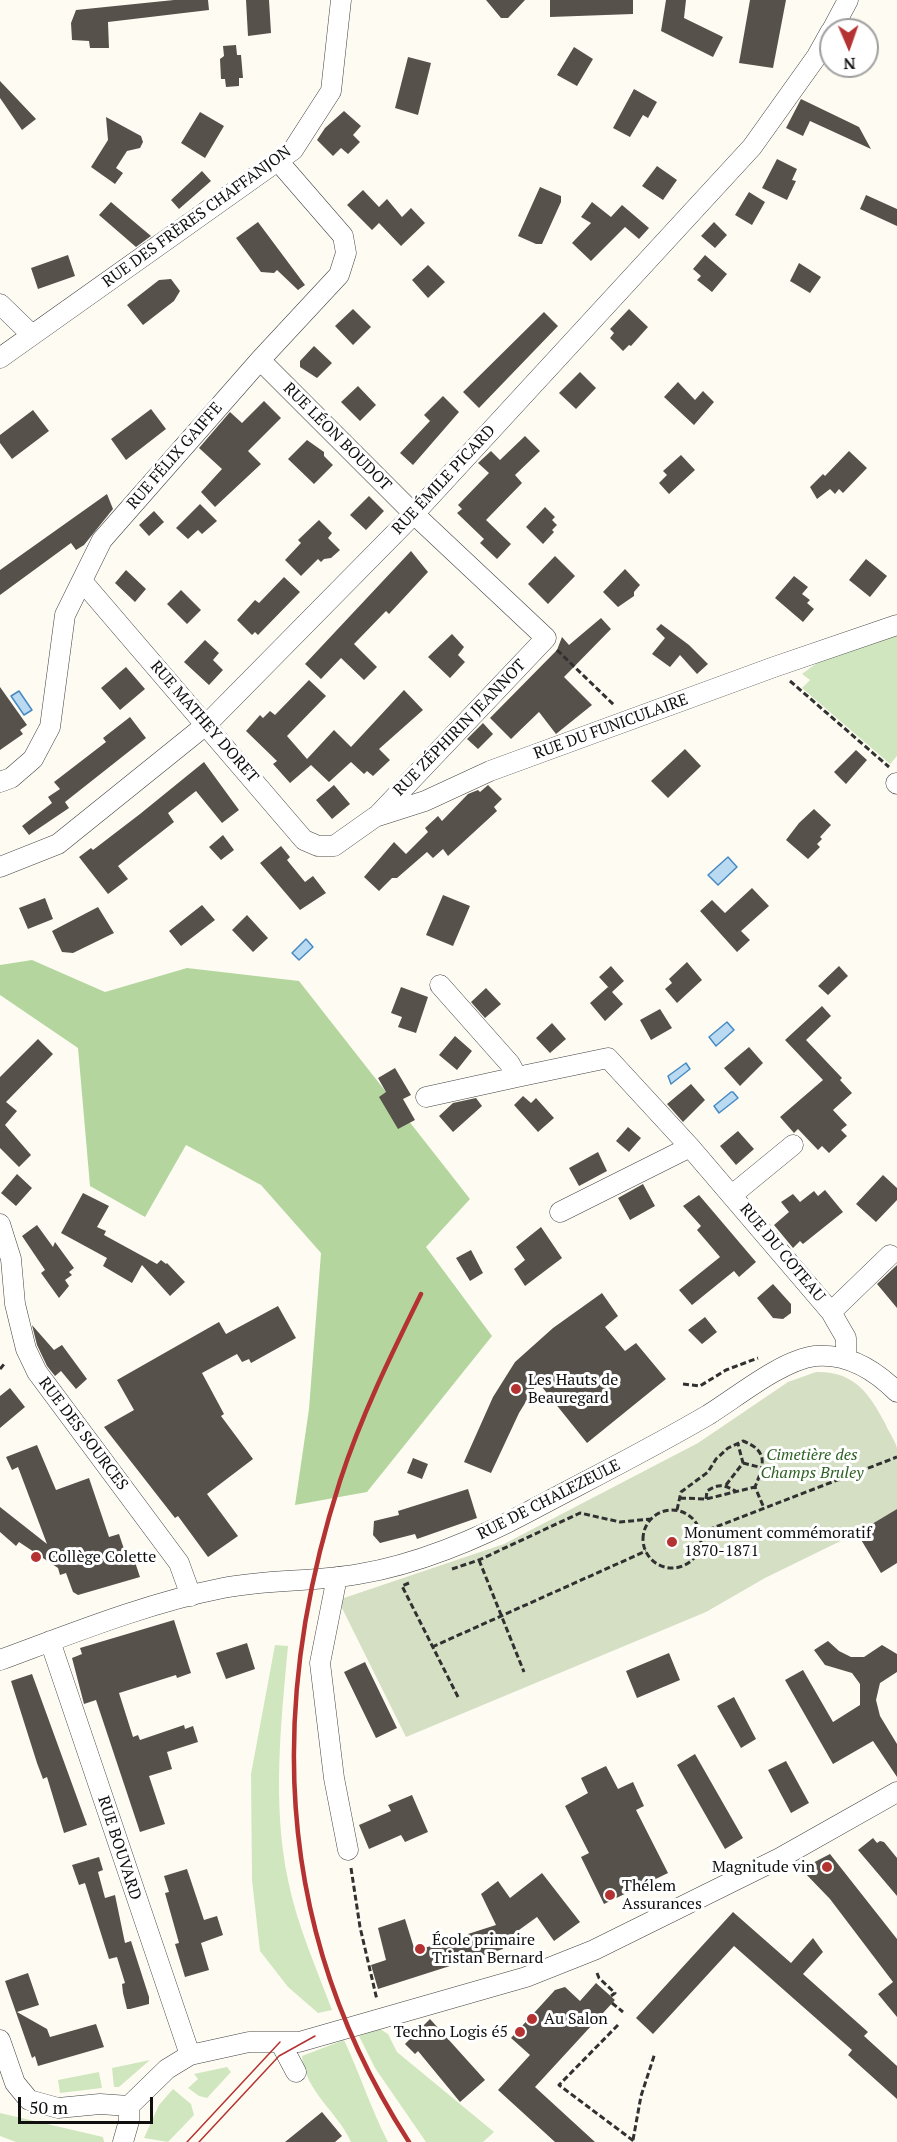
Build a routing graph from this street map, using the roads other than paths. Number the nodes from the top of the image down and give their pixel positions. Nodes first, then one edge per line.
1 (340, 0) edge
2 (848, 0) edge
3 (838, 18) edge
4 (819, 52) edge
5 (278, 161) junction
6 (0, 304) edge
7 (32, 335) junction
8 (0, 358) edge
9 (260, 360) junction
10 (414, 514) junction
11 (82, 581) junction
12 (897, 625) edge
13 (546, 638) joint
14 (207, 724) junction
15 (0, 782) edge
16 (375, 818) junction
17 (333, 846) joint
18 (0, 867) edge
19 (440, 985) dead end
20 (517, 1077) junction
21 (426, 1097) dead end
22 (793, 1145) dead end
23 (690, 1147) junction
24 (732, 1195) junction
25 (560, 1212) dead end
26 (0, 1224) edge
27 (890, 1255) dead end
28 (831, 1312) junction
29 (846, 1359) junction
30 (897, 1392) edge
31 (338, 1577) junction
32 (191, 1596) junction
33 (50, 1641) junction
34 (0, 1660) edge
35 (897, 1782) edge
36 (890, 1800) edge
37 (348, 1850) road end
38 (0, 2040) edge
39 (280, 2042) junction
40 (190, 2055) junction
41 (296, 2072) dead end
42 (129, 2106) junction
43 (123, 2142) edge

1 - 5 street, RUE DES FRÈRES CHAFFANJON
2 - 3 street, RUE ÉMILE PICARD
4 - 10 street, RUE ÉMILE PICARD
5 - 7 street, RUE DES FRÈRES CHAFFANJON
5 - 9 street, RUE FÉLIX GAIFFE
6 - 7 street
7 - 8 street, RUE DES FRÈRES CHAFFANJON
9 - 10 street, RUE LÉON BOUDOT
9 - 11 street, RUE FÉLIX GAIFFE
10 - 13 street, RUE LÉON BOUDOT
10 - 14 street, RUE ÉMILE PICARD
11 - 14 street, RUE MATHEY DORET
11 - 15 street, RUE FÉLIX GAIFFE
12 - 16 street, RUE DU FUNICULAIRE
13 - 16 street, RUE ZÉPHIRIN JEANNOT
14 - 17 street, RUE MATHEY DORET
14 - 18 street, RUE ÉMILE PICARD
16 - 17 street, RUE DU FUNICULAIRE
19 - 20 street
20 - 21 street, RUE DU COTEAU
20 - 23 street, RUE DU COTEAU
22 - 24 street, RUE DU COTEAU
23 - 24 street, RUE DU COTEAU
23 - 25 street
24 - 28 street, RUE DU COTEAU
26 - 32 street, RUE DES SOURCES
27 - 28 street, RUE DU COTEAU
28 - 29 street, RUE DU COTEAU
29 - 30 street, RUE DE CHALEZEULE
29 - 31 street, RUE DE CHALEZEULE
31 - 32 street, RUE DE CHALEZEULE
31 - 37 street
32 - 33 street, RUE DE CHALEZEULE
33 - 34 street, RUE DE CHALEZEULE
33 - 40 street, RUE BOUVARD
35 - 36 street
36 - 39 street
36 - 39 street
38 - 42 street
39 - 40 street
39 - 41 street
40 - 42 street
42 - 43 street

